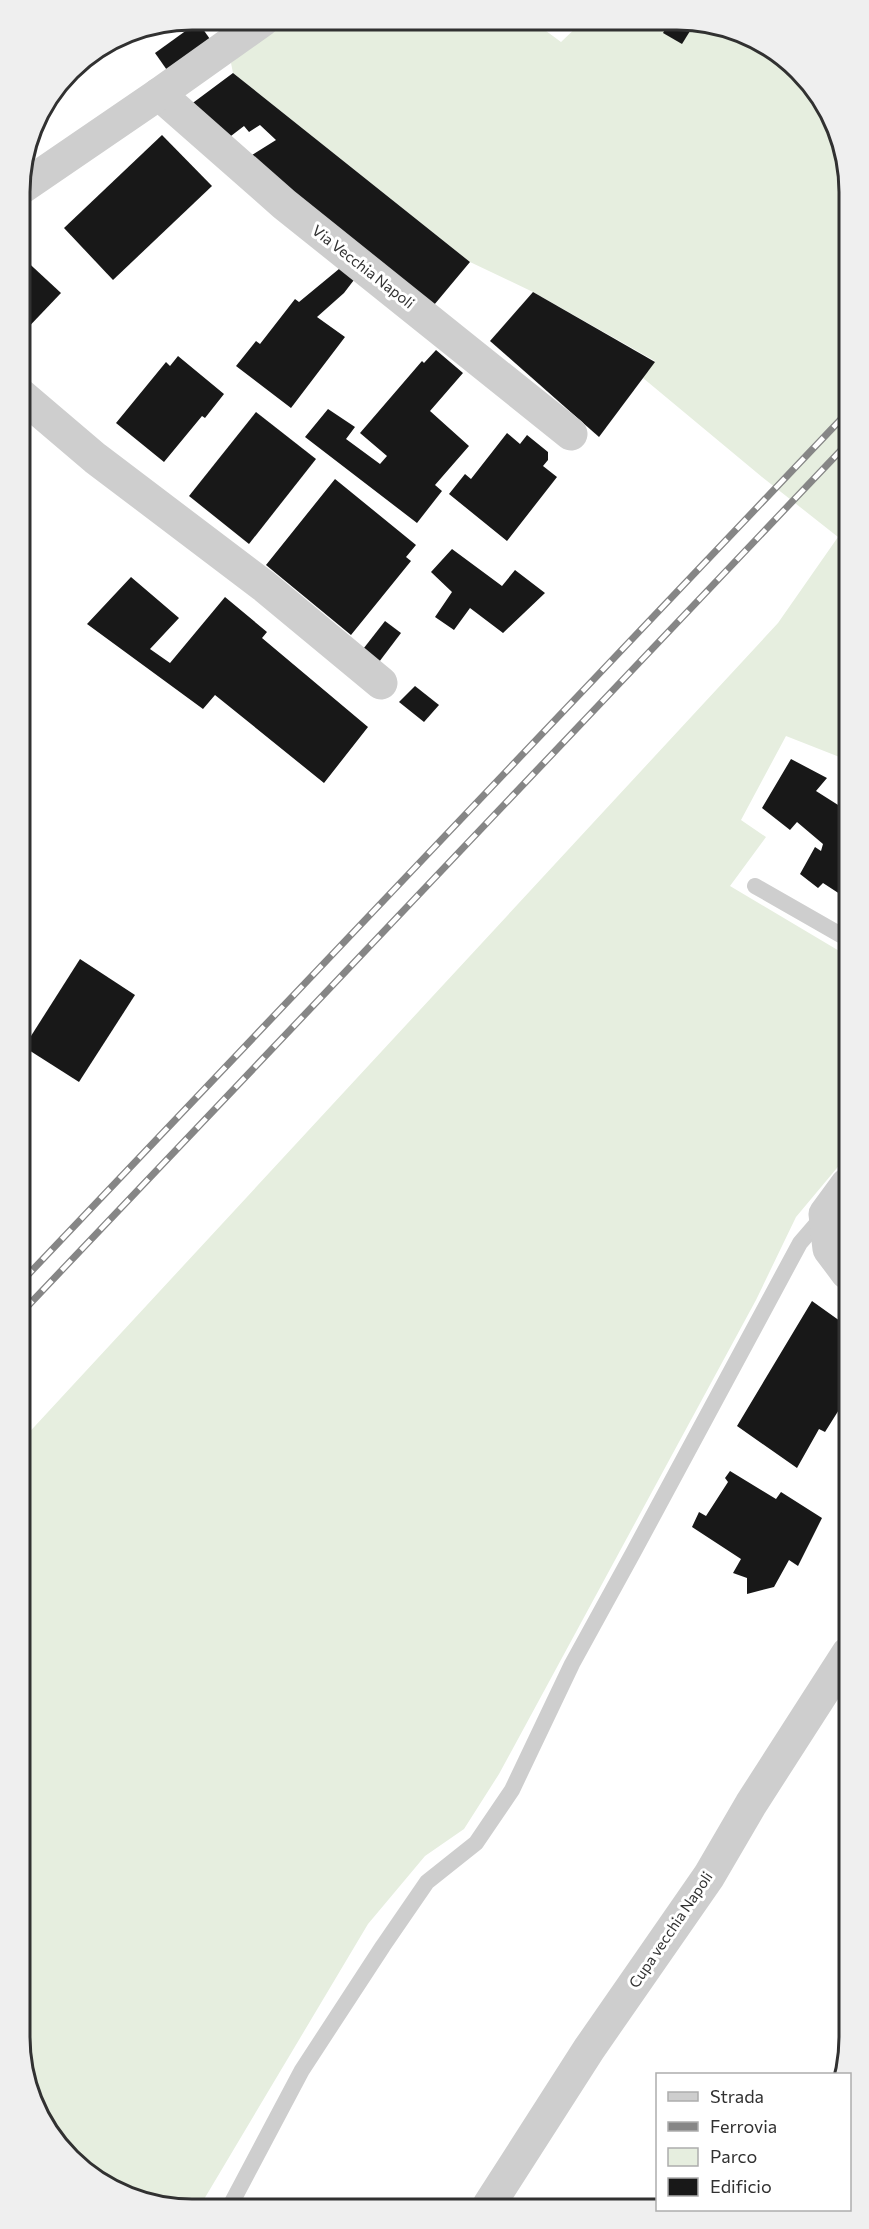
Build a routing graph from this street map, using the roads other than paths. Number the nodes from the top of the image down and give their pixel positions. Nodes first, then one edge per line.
1 (249, 30) edge
2 (159, 94) junction
3 (30, 182) edge
4 (30, 403) edge
5 (571, 434) dead end
6 (381, 683) dead end
7 (755, 886) dead end
8 (839, 934) edge
9 (839, 1195) edge
10 (825, 1214) junction
11 (839, 1262) edge
12 (839, 1667) edge
13 (234, 2199) edge
14 (493, 2199) edge

1 - 2 street
2 - 3 street
2 - 5 street, Via Vecchia Napoli
4 - 6 street
7 - 8 lane
9 - 10 street
10 - 11 street
10 - 13 lane
12 - 14 street, Cupa vecchia Napoli

